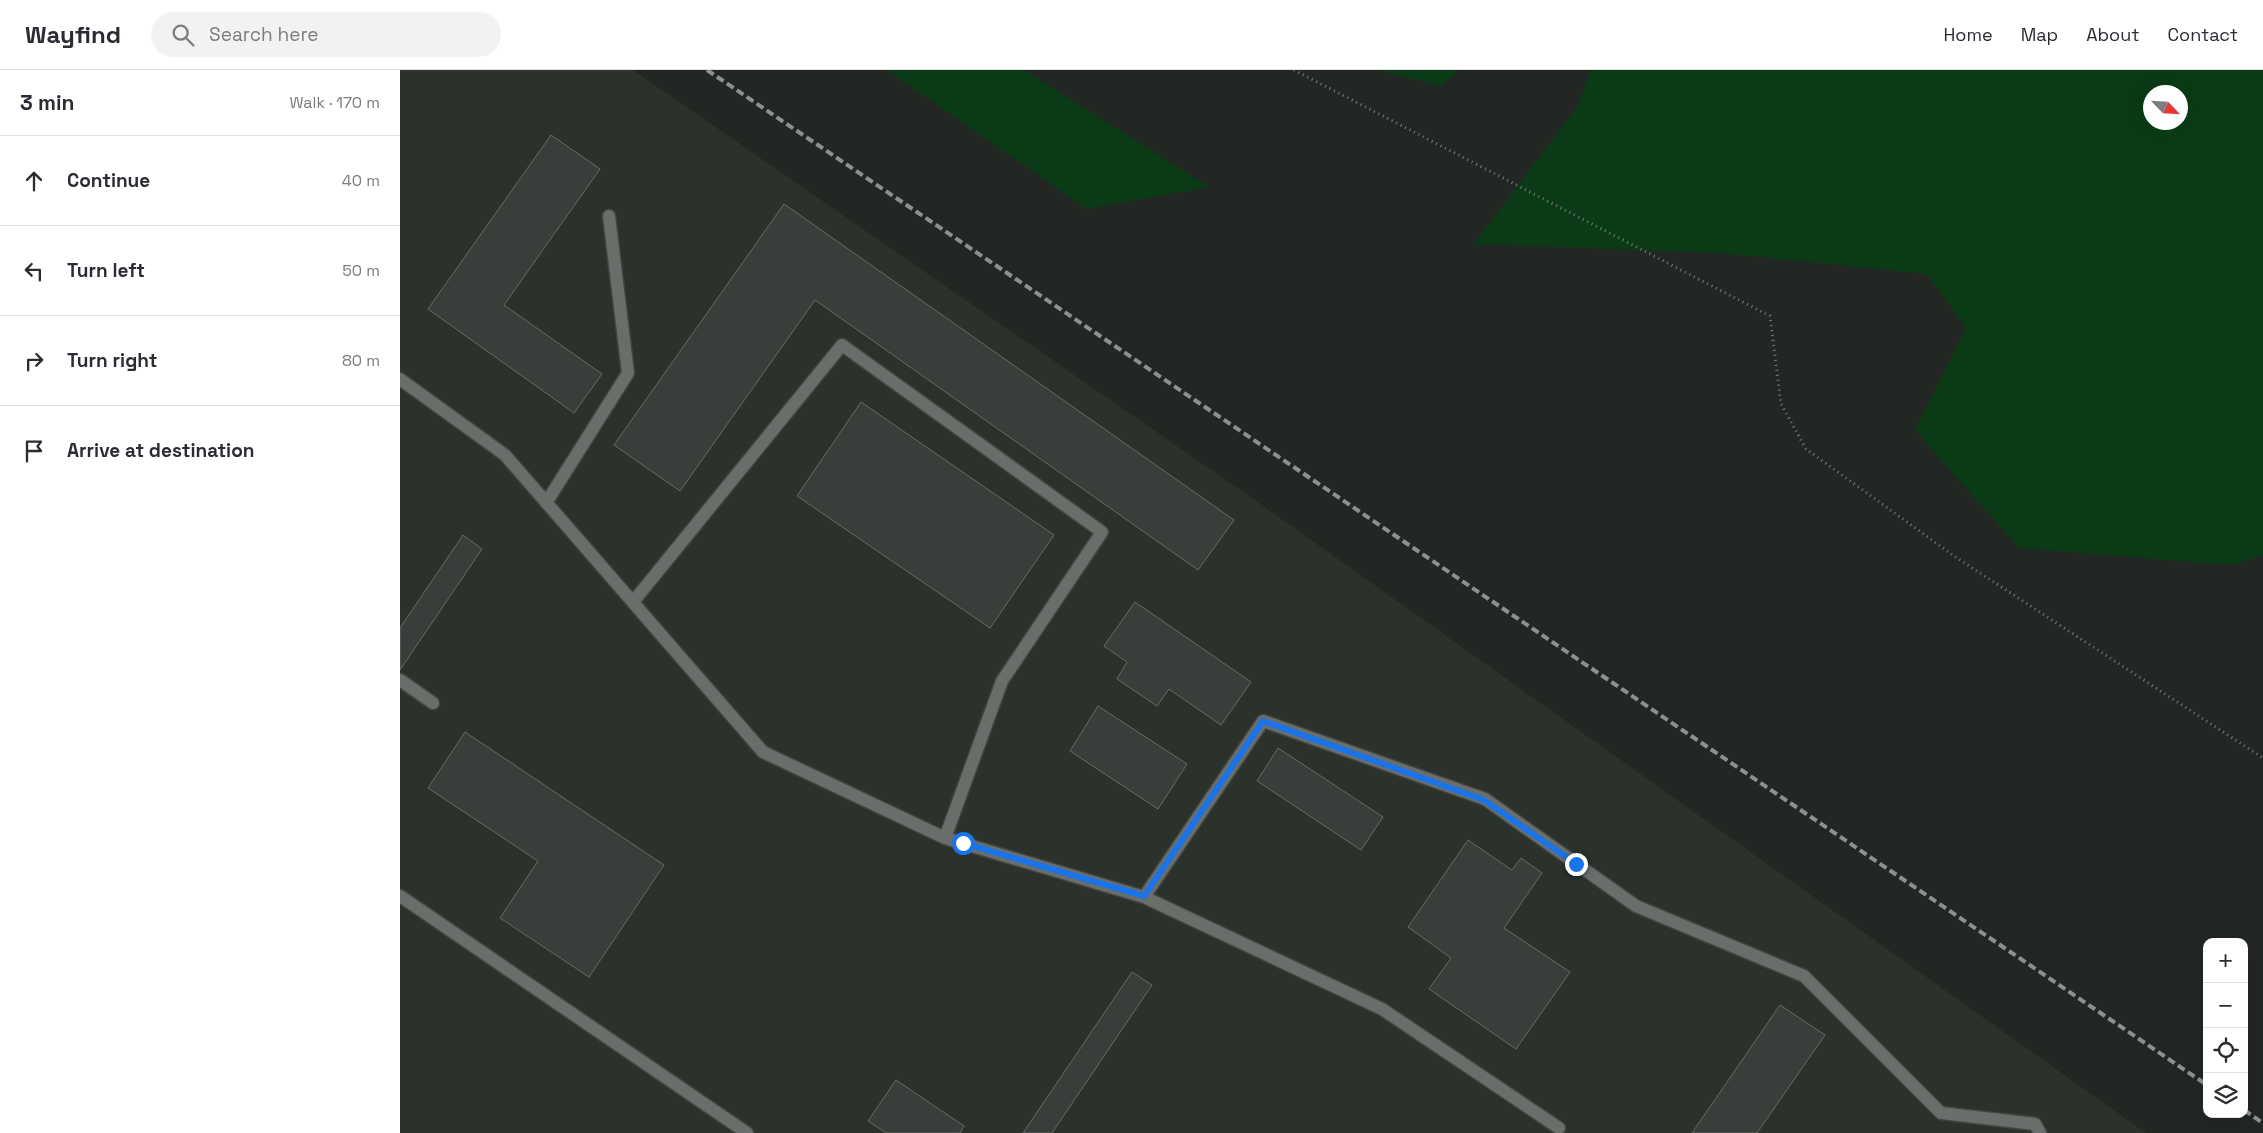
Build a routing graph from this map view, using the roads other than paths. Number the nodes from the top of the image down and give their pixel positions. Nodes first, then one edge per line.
1 (609, 216) dead end
2 (400, 379) edge
3 (546, 502) junction
4 (633, 602) junction
5 (400, 680) edge
6 (434, 704) dead end
7 (945, 838) junction
8 (400, 896) edge
9 (1144, 896) junction
10 (1559, 1128) dead end
11 (747, 1133) edge
12 (2040, 1133) edge

1 - 3 lane
2 - 3 lane
3 - 4 lane
4 - 7 lane
4 - 7 lane
5 - 6 lane
7 - 9 lane
8 - 11 lane
9 - 10 lane
9 - 12 lane

